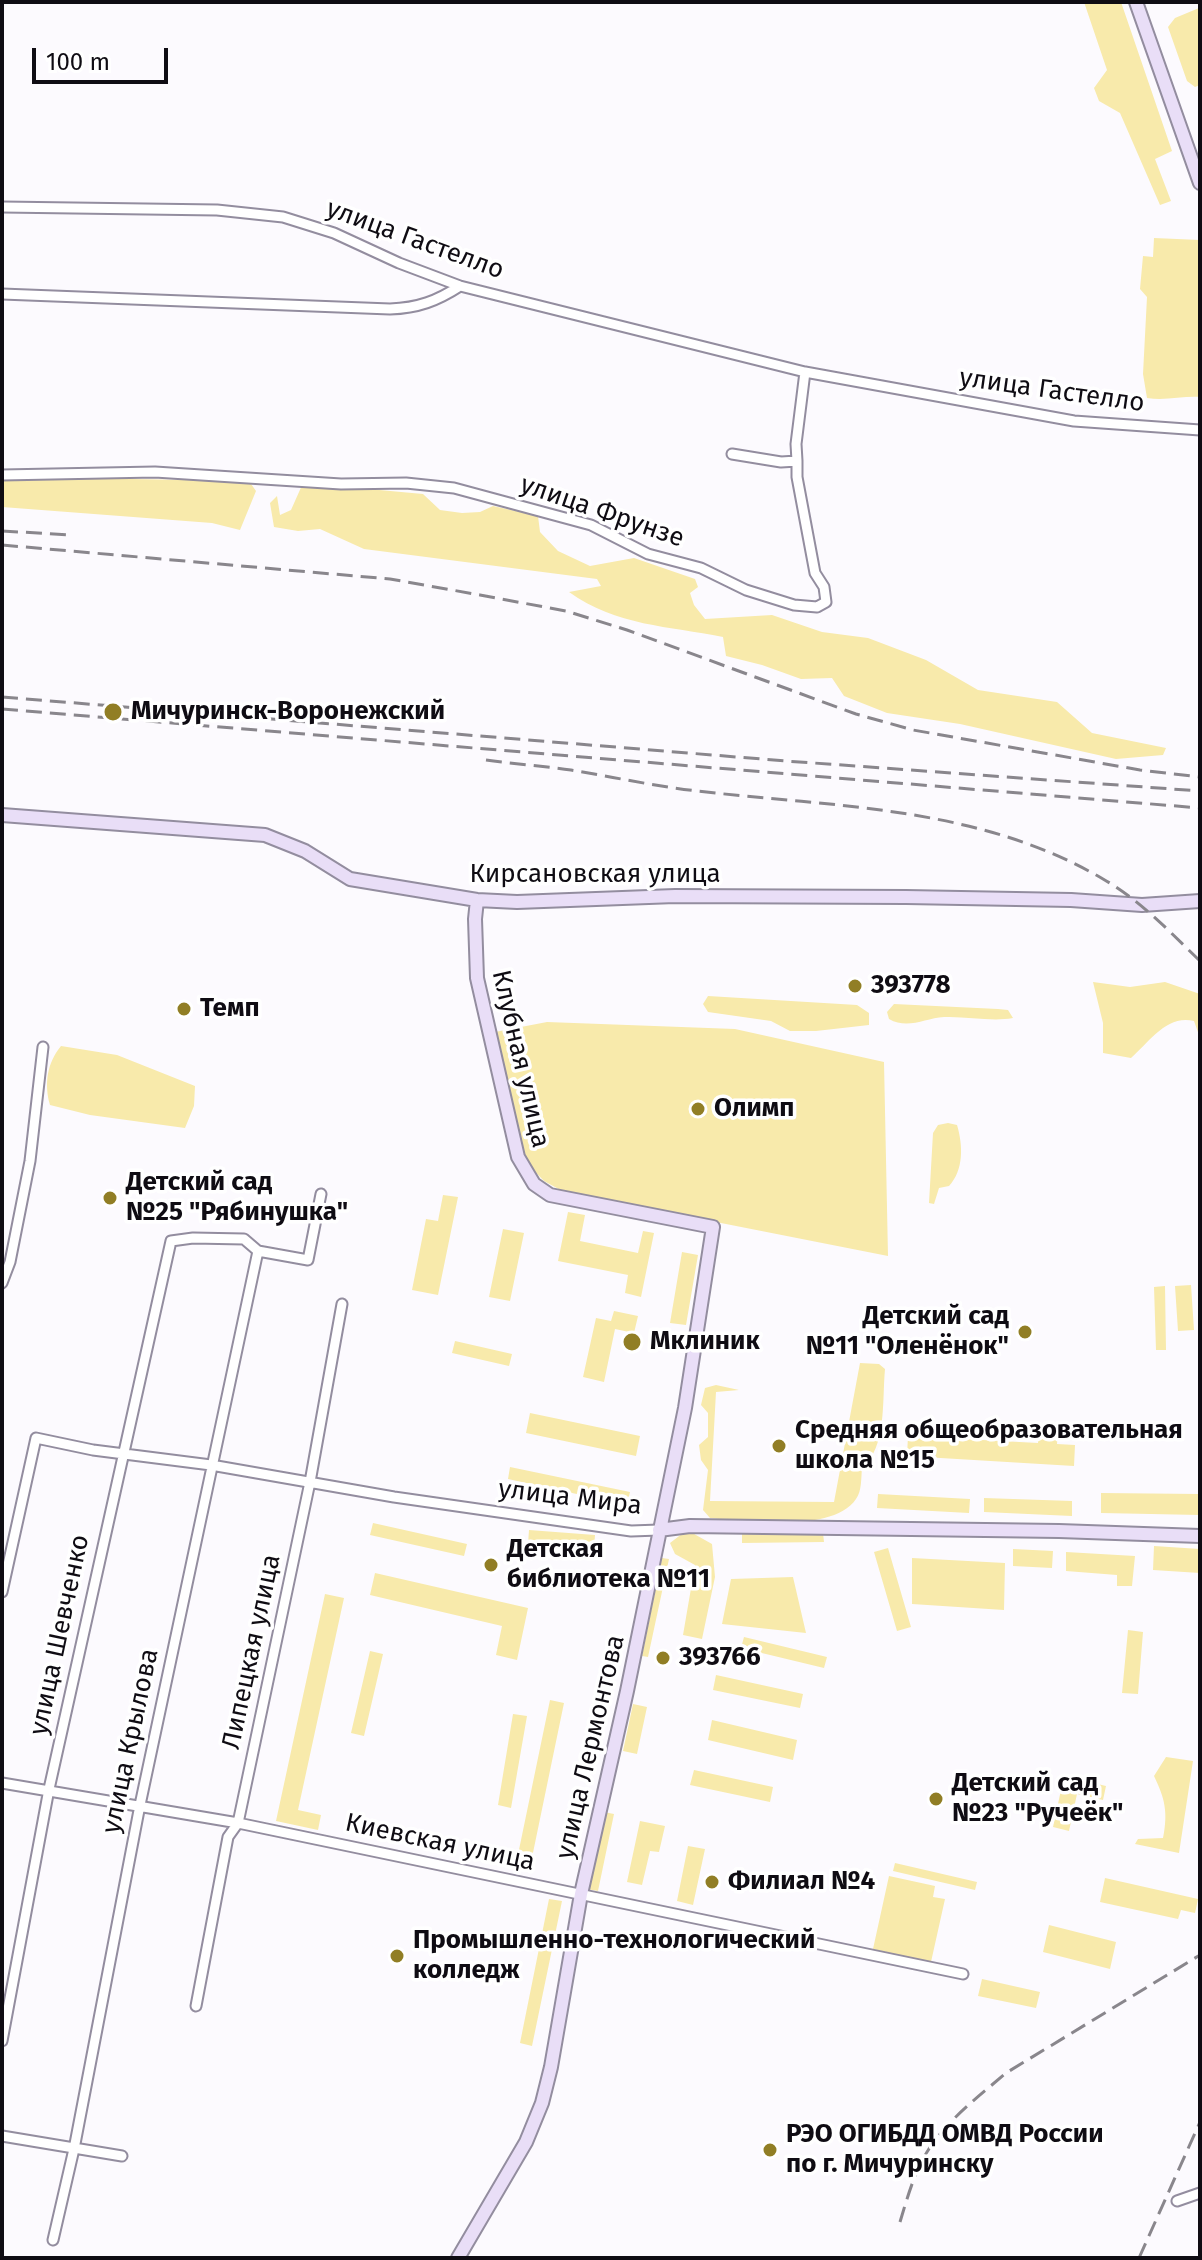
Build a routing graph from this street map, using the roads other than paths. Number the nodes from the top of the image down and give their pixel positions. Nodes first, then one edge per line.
1 (1136, 2) edge
2 (1200, 183) edge
3 (2, 207) edge
4 (460, 286) junction
5 (2, 294) edge
6 (805, 372) junction
7 (1200, 430) edge
8 (732, 454) dead end
9 (797, 461) junction
10 (2, 475) edge
11 (2, 815) edge
12 (477, 900) junction
13 (1200, 901) edge
14 (43, 1047) dead end
15 (321, 1194) dead end
16 (713, 1227) joint
17 (258, 1251) junction
18 (2, 1283) edge
19 (342, 1304) dead end
20 (123, 1452) junction
21 (211, 1465) junction
22 (310, 1482) junction
23 (659, 1530) junction
24 (1200, 1536) edge
25 (2, 1592) edge
26 (2, 1783) edge
27 (49, 1789) junction
28 (140, 1805) junction
29 (238, 1823) junction
30 (581, 1894) junction
31 (963, 1974) dead end
32 (196, 2006) dead end
33 (2, 2041) edge
34 (2, 2136) edge
35 (74, 2149) junction
36 (122, 2156) dead end
37 (1200, 2193) edge
38 (1177, 2201) dead end
39 (53, 2240) dead end
40 (458, 2258) edge

1 - 2 street
3 - 4 street, улица Гастелло
4 - 5 street
4 - 6 street, улица Гастелло
6 - 7 street, улица Гастелло
6 - 9 street
8 - 9 street
9 - 10 street, улица Фрунзе
11 - 12 street, Кирсановская улица
12 - 13 street, Кирсановская улица
12 - 16 street, Клубная улица
14 - 18 street
15 - 17 street
16 - 23 street, улица Лермонтова
17 - 20 street, улица Шевченко
17 - 21 street, улица Крылова
19 - 22 street, Липецкая улица
20 - 21 street, улица Мира
20 - 25 street, улица Мира
20 - 27 street, улица Шевченко
21 - 22 street, улица Мира
21 - 28 street, улица Крылова
22 - 23 street, улица Мира
22 - 29 street, Липецкая улица
23 - 24 street, улица Мира
23 - 30 street, улица Лермонтова
26 - 27 street, Киевская улица
27 - 28 street, Киевская улица
27 - 33 street, улица Шевченко
28 - 29 street, Киевская улица
28 - 35 street, улица Крылова
29 - 30 street, Киевская улица
29 - 32 street, Липецкая улица
30 - 31 street, Киевская улица
30 - 40 street, улица Лермонтова
34 - 35 street
35 - 36 street
35 - 39 street, улица Крылова
37 - 38 street

